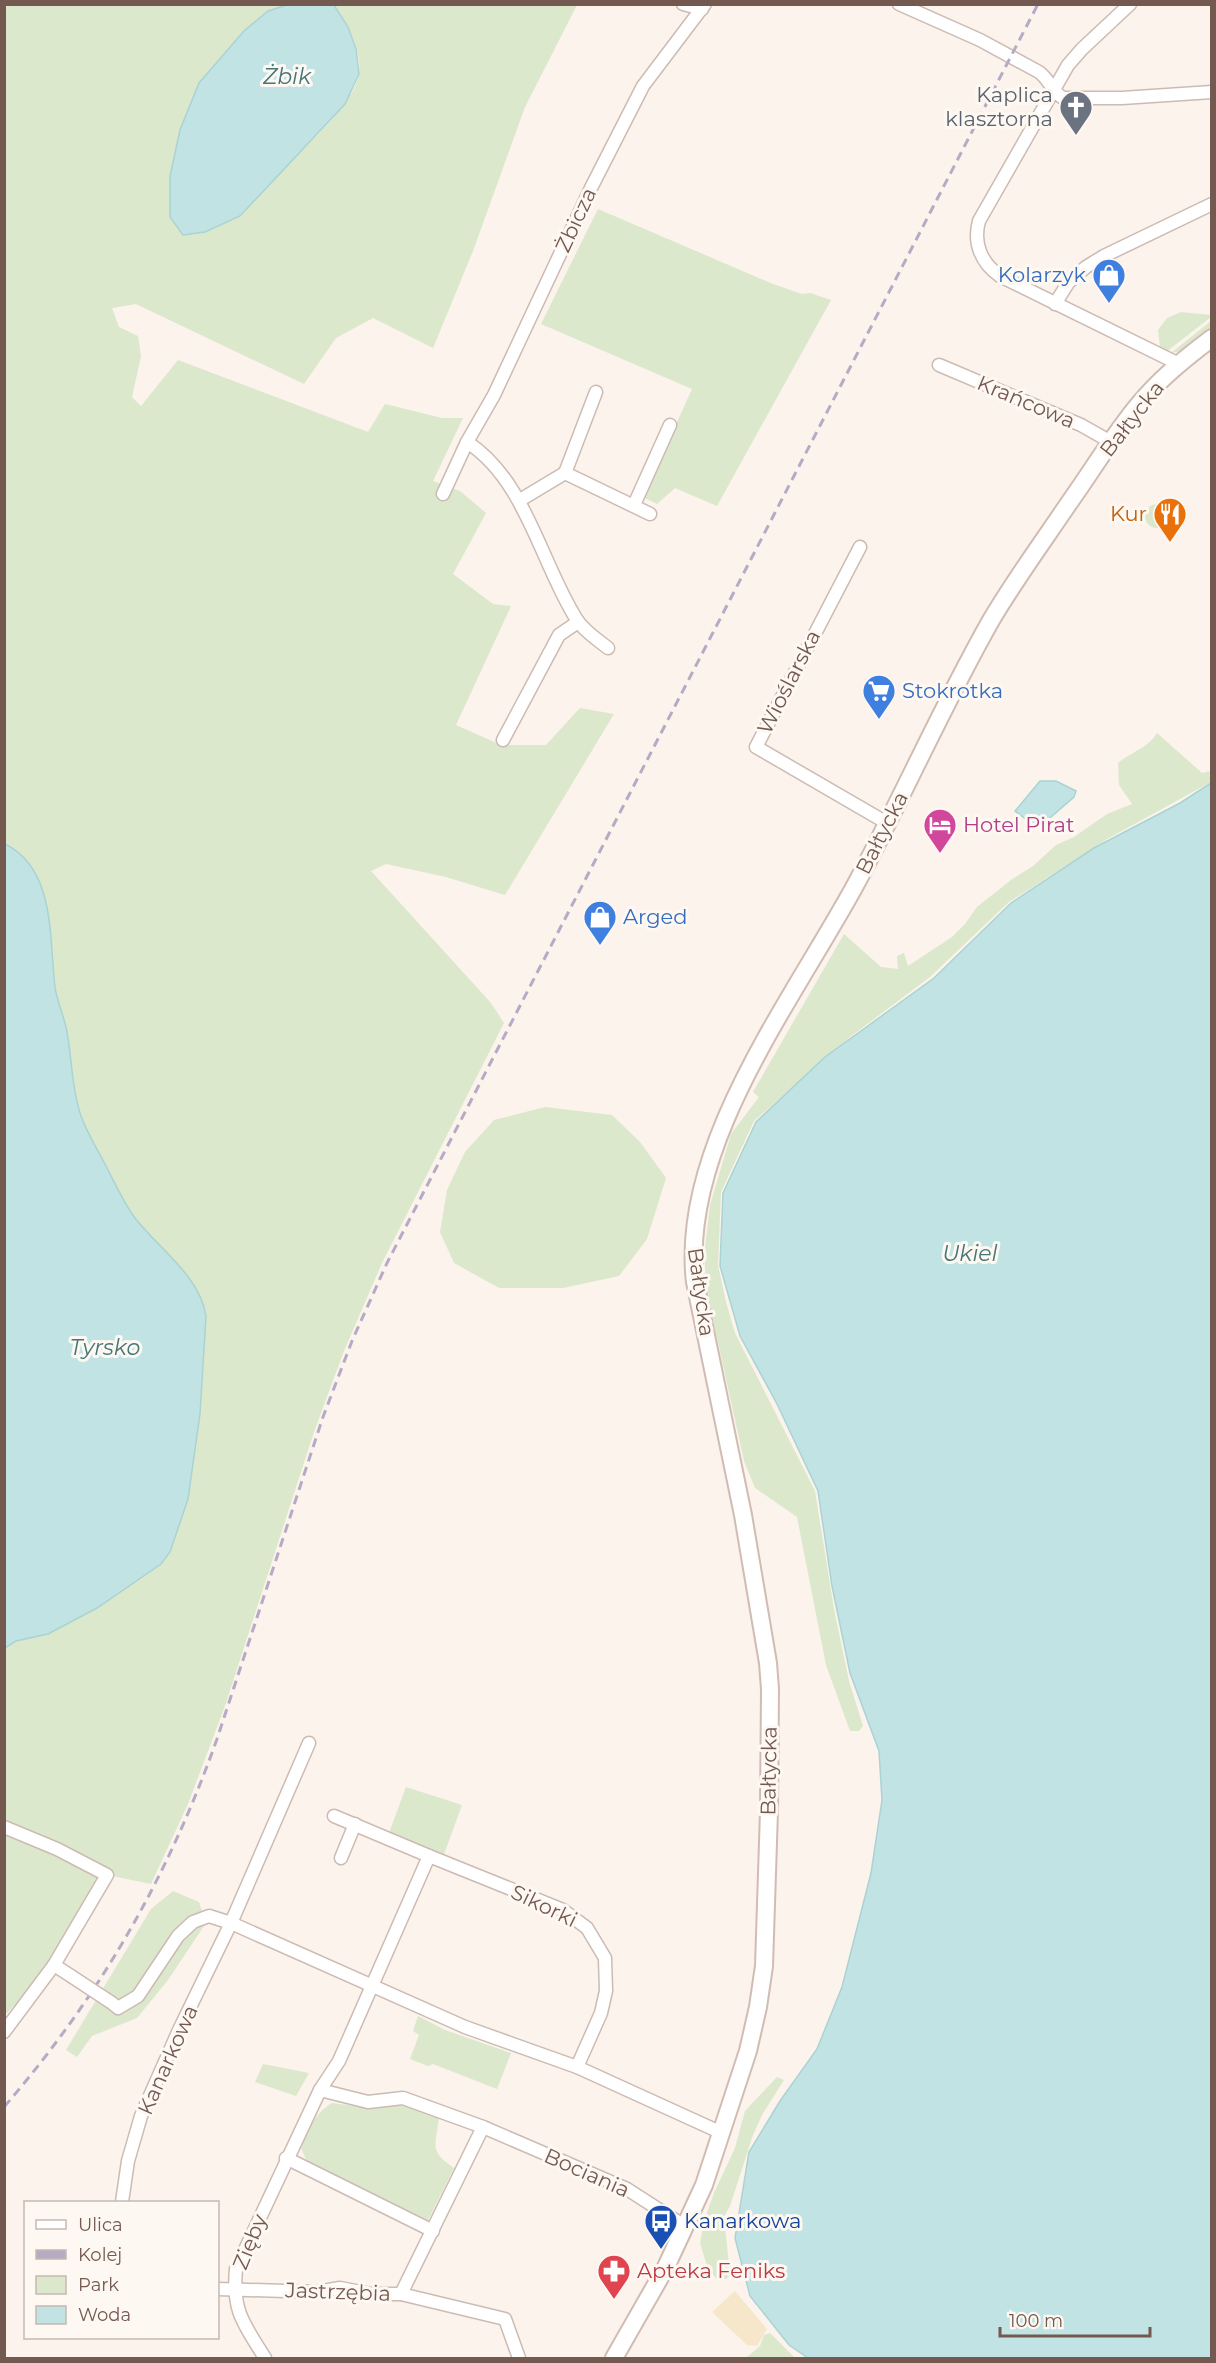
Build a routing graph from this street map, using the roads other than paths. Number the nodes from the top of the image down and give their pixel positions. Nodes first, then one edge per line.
1 (683, 4) edge
2 (899, 4) edge
3 (1130, 4) edge
4 (704, 7) edge
5 (1054, 91) junction
6 (1212, 92) edge
7 (1212, 204) edge
8 (1055, 304) junction
9 (1212, 338) edge
10 (1179, 364) junction
11 (939, 365) dead end
12 (596, 392) dead end
13 (670, 425) dead end
14 (467, 442) junction
15 (1111, 442) junction
16 (565, 473) junction
17 (443, 494) dead end
18 (519, 500) junction
19 (634, 505) junction
20 (650, 514) dead end
21 (860, 547) dead end
22 (578, 622) junction
23 (608, 648) dead end
24 (503, 740) dead end
25 (887, 824) junction
26 (309, 1743) dead end
27 (334, 1816) dead end
28 (355, 1824) junction
29 (4, 1827) edge
30 (429, 1856) junction
31 (341, 1858) dead end
32 (231, 1923) junction
33 (54, 1965) junction
34 (370, 1986) junction
35 (4, 2031) edge
36 (577, 2067) junction
37 (320, 2090) junction
38 (483, 2127) junction
39 (722, 2133) junction
40 (286, 2158) junction
41 (122, 2201) edge
42 (686, 2227) junction
43 (433, 2231) junction
44 (219, 2289) edge
45 (234, 2289) junction
46 (401, 2294) junction
47 (266, 2358) edge
48 (519, 2358) edge
49 (614, 2358) edge

1 - 4 street, Żbicza
2 - 5 street
3 - 5 street
4 - 14 street, Żbicza
5 - 6 street
5 - 8 street
7 - 8 street
8 - 10 street
9 - 10 main road, Bałtycka
10 - 15 main road, Bałtycka
11 - 15 street, Krańcowa
12 - 16 street
13 - 19 street
14 - 17 street, Żbicza
14 - 18 street
15 - 25 main road, Bałtycka
16 - 18 street
16 - 19 street
18 - 22 street
19 - 20 street
21 - 25 street, Wioślarska
22 - 23 street
22 - 24 street
25 - 39 main road, Bałtycka
26 - 32 street, Kanarkowa
27 - 28 street, Sikorki
28 - 30 street, Sikorki
28 - 31 street
29 - 33 street
30 - 34 street
30 - 36 street, Sikorki
32 - 33 street, bridge
32 - 34 street
32 - 41 street, Kanarkowa
33 - 35 street
34 - 36 street
34 - 37 street, Zięby
36 - 39 street
37 - 38 street, Bociania
37 - 40 street, Zięby
38 - 42 street, Bociania
38 - 43 street
39 - 42 main road, Bałtycka
40 - 43 street
40 - 45 street, Zięby
42 - 49 main road, Bałtycka
43 - 46 street
44 - 45 street, Jastrzębia
45 - 46 street, Jastrzębia
45 - 47 street, Zięby
46 - 48 street, Jastrzębia

